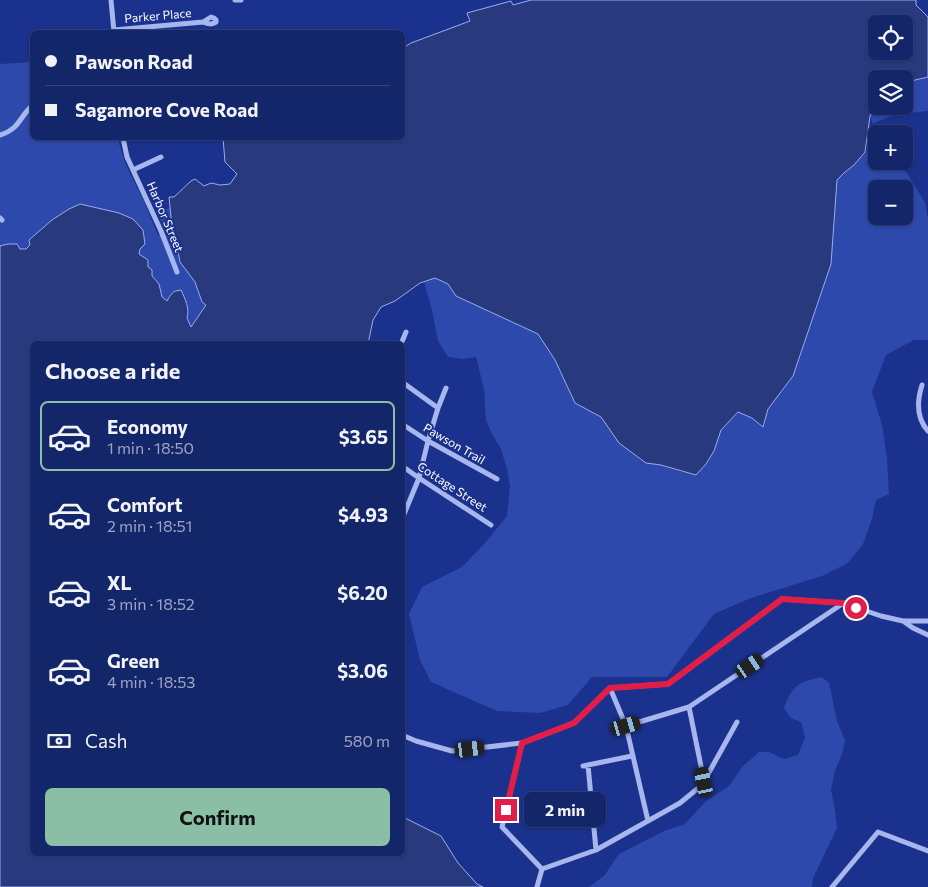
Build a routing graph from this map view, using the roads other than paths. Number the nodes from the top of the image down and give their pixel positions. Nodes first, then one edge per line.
1 (111, 0) edge
2 (236, 0) edge
3 (241, 0) edge
4 (203, 22) dead end
5 (114, 30) edge
6 (124, 30) edge
7 (30, 108) edge
8 (0, 135) edge
9 (123, 140) edge
10 (161, 157) dead end
11 (133, 170) junction
12 (178, 272) dead end
13 (406, 332) dead end
14 (402, 341) edge
15 (405, 384) edge
16 (922, 385) dead end
17 (446, 388) dead end
18 (438, 408) junction
19 (405, 426) edge
20 (928, 431) edge
21 (428, 441) junction
22 (405, 468) edge
23 (419, 478) junction
24 (497, 480) dead end
25 (405, 512) edge
26 (491, 525) dead end
27 (843, 603) junction
28 (903, 621) junction
29 (928, 621) edge
30 (928, 635) edge
31 (610, 688) junction
32 (689, 708) junction
33 (737, 722) dead end
34 (626, 726) junction
35 (405, 736) edge
36 (522, 743) junction
37 (632, 756) junction
38 (704, 782) junction
39 (648, 821) junction
40 (596, 850) junction
41 (928, 851) edge
42 (542, 869) junction
43 (538, 887) edge
44 (832, 887) edge

1 - 5 street
2 - 3 street
4 - 6 street, Parker Place
7 - 8 street
9 - 11 street, Harbor Street
10 - 11 street, Harbor Street
11 - 12 street, Harbor Street
13 - 14 street
15 - 18 street
16 - 20 street
17 - 18 street
18 - 21 street
19 - 21 street, Pawson Trail
21 - 23 street
21 - 24 street, Pawson Trail
22 - 23 street, Cottage Street
23 - 25 street
23 - 26 street, Cottage Street
27 - 28 street
27 - 31 street
27 - 32 street
28 - 29 street
28 - 30 street
31 - 34 street
31 - 36 street
32 - 34 street
32 - 38 street
33 - 38 street
34 - 37 street
35 - 36 street
36 - 42 street
37 - 39 street
37 - 40 street
38 - 39 street
39 - 40 street
40 - 42 street
41 - 44 street
42 - 43 street

